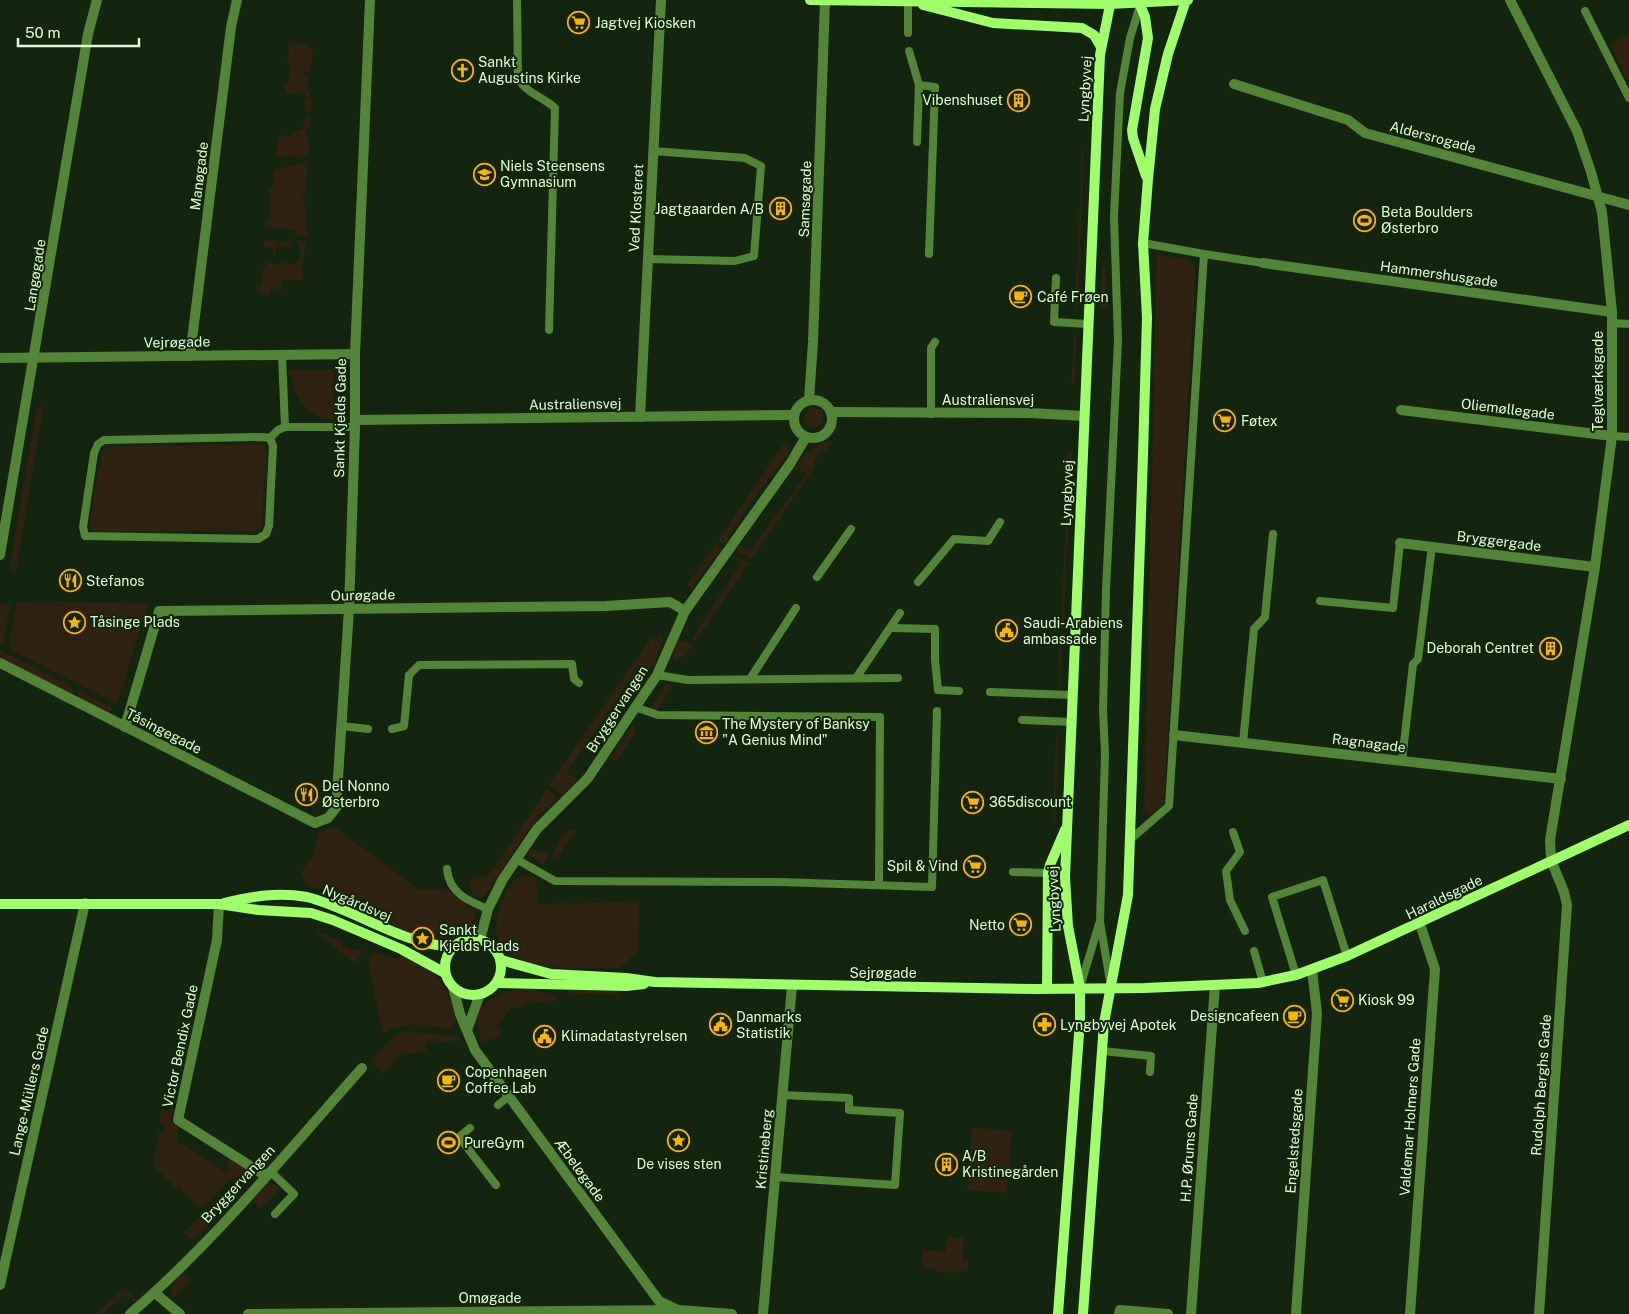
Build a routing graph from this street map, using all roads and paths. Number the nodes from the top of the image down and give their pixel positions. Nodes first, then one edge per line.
1 (97, 0) edge
2 (237, 0) edge
3 (370, 0) edge
4 (517, 0) edge
5 (660, 0) edge
6 (810, 0) edge
7 (825, 0) edge
8 (1187, 0) edge
9 (1510, 0) edge
10 (1140, 1) edge
11 (908, 2) junction
12 (1111, 2) edge
13 (1585, 11) dead end
14 (908, 33) dead end
15 (1101, 47) junction
16 (909, 51) dead end
17 (1234, 84) dead end
18 (919, 85) junction
19 (1629, 98) edge
20 (917, 142) dead end
21 (653, 151) junction
22 (1148, 179) junction
23 (1598, 196) junction
24 (1629, 205) edge
25 (1143, 243) junction
26 (929, 254) dead end
27 (1204, 254) junction
28 (648, 259) junction
29 (1263, 263) joint
30 (1056, 278) dead end
31 (1612, 317) junction
32 (1088, 324) junction
33 (1629, 324) edge
34 (549, 330) dead end
35 (935, 342) dead end
36 (355, 354) junction
37 (282, 355) junction
38 (190, 356) junction
39 (0, 358) edge
40 (35, 358) junction
41 (808, 400) junction
42 (1401, 410) dead end
43 (831, 412) junction
44 (931, 414) junction
45 (794, 415) junction
46 (1084, 416) junction
47 (640, 417) junction
48 (355, 423) junction
49 (285, 427) junction
50 (1612, 436) junction
51 (806, 437) junction
52 (1629, 437) edge
53 (270, 438) junction
54 (1000, 522) dead end
55 (850, 529) dead end
56 (1273, 534) dead end
57 (1400, 543) joint
58 (1432, 546) junction
59 (0, 555) edge
60 (1595, 567) junction
61 (817, 577) dead end
62 (918, 582) dead end
63 (1320, 601) dead end
64 (796, 608) dead end
65 (349, 610) junction
66 (684, 611) junction
67 (900, 613) dead end
68 (891, 628) junction
69 (0, 664) edge
70 (657, 675) junction
71 (856, 678) junction
72 (898, 678) dead end
73 (750, 679) junction
74 (580, 682) dead end
75 (959, 691) dead end
76 (990, 692) dead end
77 (1072, 695) junction
78 (635, 707) junction
79 (937, 711) dead end
80 (1022, 720) dead end
81 (1071, 722) junction
82 (342, 726) junction
83 (125, 727) junction
84 (368, 729) dead end
85 (392, 729) dead end
86 (1174, 735) junction
87 (1243, 742) junction
88 (1402, 761) junction
89 (1561, 779) junction
90 (315, 823) joint
91 (1067, 824) junction
92 (1629, 825) edge
93 (1233, 832) dead end
94 (1130, 839) junction
95 (516, 859) junction
96 (1551, 860) junction
97 (447, 869) dead end
98 (1013, 872) dead end
99 (1048, 872) junction
100 (879, 884) junction
101 (85, 903) junction
102 (0, 904) edge
103 (218, 904) junction
104 (488, 909) junction
105 (1100, 922) junction
106 (1420, 924) junction
107 (1245, 930) dead end
108 (480, 940) junction
109 (453, 947) junction
110 (1254, 951) dead end
111 (1347, 956) junction
112 (501, 960) junction
113 (1312, 970) junction
114 (445, 973) junction
115 (1296, 975) junction
116 (655, 982) junction
117 (1263, 982) junction
118 (497, 983) junction
119 (1215, 984) junction
120 (792, 986) junction
121 (453, 987) junction
122 (1047, 988) junction
123 (1080, 988) junction
124 (1111, 988) junction
125 (480, 994) junction
126 (467, 1030) junction
127 (1102, 1051) junction
128 (362, 1068) dead end
129 (1150, 1072) dead end
130 (509, 1096) junction
131 (782, 1096) junction
132 (498, 1106) dead end
133 (470, 1128) dead end
134 (268, 1173) junction
135 (775, 1177) junction
136 (496, 1185) dead end
137 (275, 1214) dead end
138 (4, 1246) edge
139 (0, 1285) edge
140 (155, 1293) junction
141 (594, 1312) edge
142 (681, 1312) edge
143 (300, 1313) edge
144 (367, 1313) edge
145 (130, 1314) edge
146 (180, 1314) edge
147 (248, 1314) edge
148 (732, 1314) edge
149 (763, 1314) edge
150 (1058, 1314) edge
151 (1082, 1314) edge
152 (1119, 1314) edge
153 (1168, 1314) edge
154 (1191, 1314) edge
155 (1296, 1314) edge
156 (1410, 1314) edge
157 (1539, 1314) edge

1 - 40 street, Langøgade
2 - 38 street, Manøgade
3 - 36 street, Sankt Kjelds Gade
4 - 34 lane
5 - 21 street, Ved Klosteret
6 - 7 street
7 - 11 street
7 - 41 street, Samsøgade
8 - 10 street
8 - 22 street, Lyngbyvej
9 - 23 street, Teglværksgade
10 - 12 street
10 - 22 street
10 - 105 lane, Lyngbyvej
11 - 12 street
11 - 14 lane
11 - 15 street
12 - 15 street, Lyngbyvej
13 - 19 lane
15 - 32 street, Lyngbyvej
16 - 18 lane
17 - 23 street, Aldersrogade
18 - 20 lane
18 - 26 lane
21 - 28 street, Ved Klosteret
21 - 28 lane
22 - 25 street, Lyngbyvej
23 - 24 street, Aldersrogade
23 - 31 street, Teglværksgade
25 - 27 lane
25 - 94 street, Lyngbyvej
27 - 29 lane
27 - 86 lane
28 - 47 street, Ved Klosteret
29 - 31 street, Hammershusgade
30 - 32 lane
31 - 33 lane
31 - 50 street, Teglværksgade
32 - 46 street, Lyngbyvej
35 - 44 lane
36 - 37 street, Vejrøgade
36 - 48 street, Sankt Kjelds Gade
37 - 38 street, Vejrøgade
37 - 49 lane
38 - 40 street, Vejrøgade
39 - 40 street, Vejrøgade
40 - 59 street, Langøgade
41 - 43 street
41 - 45 street
42 - 50 street, Oliemøllegade
43 - 44 street, Australiensvej
43 - 51 street
44 - 46 street, Australiensvej
45 - 47 street, Australiensvej
45 - 51 street
46 - 77 street, Lyngbyvej
47 - 48 street, Australiensvej
48 - 49 lane
48 - 65 street, Sankt Kjelds Gade
49 - 53 lane
50 - 52 lane
50 - 60 street, Teglværksgade
51 - 66 street, Bryggervangen
53 - 53 lane
54 - 62 lane
55 - 61 lane
56 - 87 lane
57 - 58 street, Bryggergade
57 - 63 lane
58 - 60 street, Bryggergade
58 - 88 lane
60 - 89 street, Teglværksgade
64 - 73 lane
65 - 66 street, Ourøgade
65 - 82 street, Sankt Kjelds Gade
65 - 83 street, Ourøgade
66 - 70 street, Bryggervangen
67 - 68 lane
68 - 71 lane
68 - 75 lane
69 - 83 street, Tåsingegade
70 - 73 lane
70 - 78 street, Bryggervangen
71 - 72 lane
71 - 73 lane
74 - 85 lane
76 - 77 lane
77 - 81 street, Lyngbyvej
78 - 95 street, Bryggervangen
78 - 100 lane
79 - 100 lane
80 - 81 lane
81 - 91 street, Lyngbyvej
82 - 84 lane
82 - 90 street, Sankt Kjelds Gade
83 - 90 street, Tåsingegade
86 - 87 street, Ragnagade
86 - 94 lane
87 - 88 street, Ragnagade
88 - 89 street, Ragnagade
89 - 96 street
91 - 99 street
91 - 123 street, Lyngbyvej
92 - 96 street, Haraldsgade
93 - 107 lane
94 - 124 street, Lyngbyvej
95 - 100 lane
95 - 104 street, Bryggervangen
96 - 106 street, Haraldsgade
96 - 157 street, Rudolph Berghs Gade
97 - 104 lane
98 - 99 lane
99 - 122 street
101 - 102 street, Nygårdsvej
101 - 103 street, Nygårdsvej
101 - 138 street, Lange-Müllers Gade
103 - 109 street, Nygårdsvej
103 - 114 street, Nygårdsvej
103 - 134 street, Victor Bendix Gade
104 - 108 street, Bryggervangen
105 - 123 lane, Lyngbyvej
105 - 124 lane, Lyngbyvej
106 - 111 street, Haraldsgade
106 - 156 street, Valdemar Holmers Gade
108 - 109 street
108 - 112 street
109 - 114 street
110 - 117 lane
111 - 113 street, Haraldsgade
111 - 115 lane
112 - 116 street, Sejrøgade
112 - 118 street
113 - 115 street, Haraldsgade
113 - 155 street, Engelstedsgade
114 - 121 street
115 - 117 street, Haraldsgade
116 - 118 street, Sejrøgade
116 - 120 street, Sejrøgade
117 - 119 street, Haraldsgade
118 - 125 street
119 - 124 street, Haraldsgade
119 - 154 street, H.P. Ørums Gade
120 - 122 street, Sejrøgade
120 - 131 street, Kristineberg
121 - 125 street
121 - 126 street, Æbeløgade
122 - 123 street, Sejrøgade
123 - 124 street, Sejrøgade
123 - 150 street, Lyngbyvej
124 - 127 street, Lyngbyvej
125 - 126 street
126 - 130 street, Æbeløgade
127 - 129 lane
127 - 151 street, Lyngbyvej
128 - 134 street, Bryggervangen
130 - 132 lane
130 - 142 street, Æbeløgade
131 - 135 street, Kristineberg
131 - 135 lane
133 - 136 lane
134 - 137 lane
134 - 140 street, Bryggervangen
135 - 149 street, Kristineberg
138 - 139 street, Lange-Müllers Gade
140 - 145 street, Bryggervangen
140 - 146 street
141 - 142 street, Omøgade
141 - 144 street, Omøgade
142 - 148 street, Omøgade
143 - 144 street, Omøgade
143 - 147 street, Omøgade
152 - 153 street

